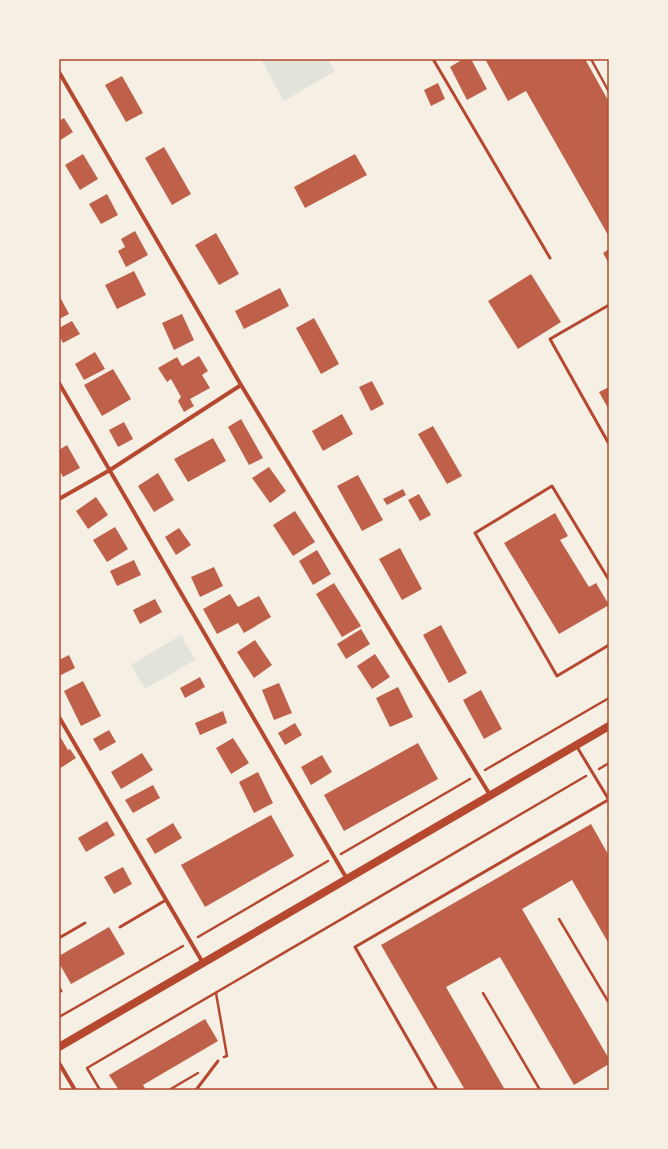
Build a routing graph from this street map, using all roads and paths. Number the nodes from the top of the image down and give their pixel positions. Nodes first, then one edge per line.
1 (433, 59) edge
2 (590, 59) edge
3 (59, 72) edge
4 (609, 92) edge
5 (550, 258) dead end
6 (609, 305) edge
7 (59, 383) edge
8 (241, 385) junction
9 (609, 444) edge
10 (110, 470) junction
11 (59, 499) edge
12 (609, 580) edge
13 (609, 645) edge
14 (59, 717) edge
15 (609, 726) edge
16 (576, 745) junction
17 (609, 763) edge
18 (592, 772) junction
19 (490, 796) junction
20 (609, 800) edge
21 (347, 879) junction
22 (166, 900) junction
23 (559, 919) dead end
24 (85, 923) dead end
25 (120, 927) dead end
26 (59, 938) edge
27 (203, 963) junction
28 (216, 993) junction
29 (483, 993) dead end
30 (609, 1004) edge
31 (59, 1047) edge
32 (218, 1061) joint
33 (59, 1063) edge
34 (199, 1072) dead end
35 (75, 1090) edge
36 (100, 1090) edge
37 (169, 1090) edge
38 (196, 1090) edge
39 (437, 1090) edge
40 (540, 1090) edge

1 - 5 lane
2 - 4 path
3 - 8 street
6 - 9 lane
7 - 10 street
8 - 10 street
8 - 19 street
10 - 11 street
10 - 21 street
12 - 13 lane
14 - 22 street
15 - 16 main road
16 - 18 lane
16 - 19 main road
17 - 18 path
18 - 20 lane
18 - 28 path
19 - 21 main road
20 - 39 lane
21 - 27 main road
22 - 25 lane
22 - 27 street
23 - 30 path
24 - 26 lane
27 - 31 main road
28 - 32 path
28 - 36 path
29 - 40 path
32 - 38 lane
33 - 35 street
34 - 37 path

